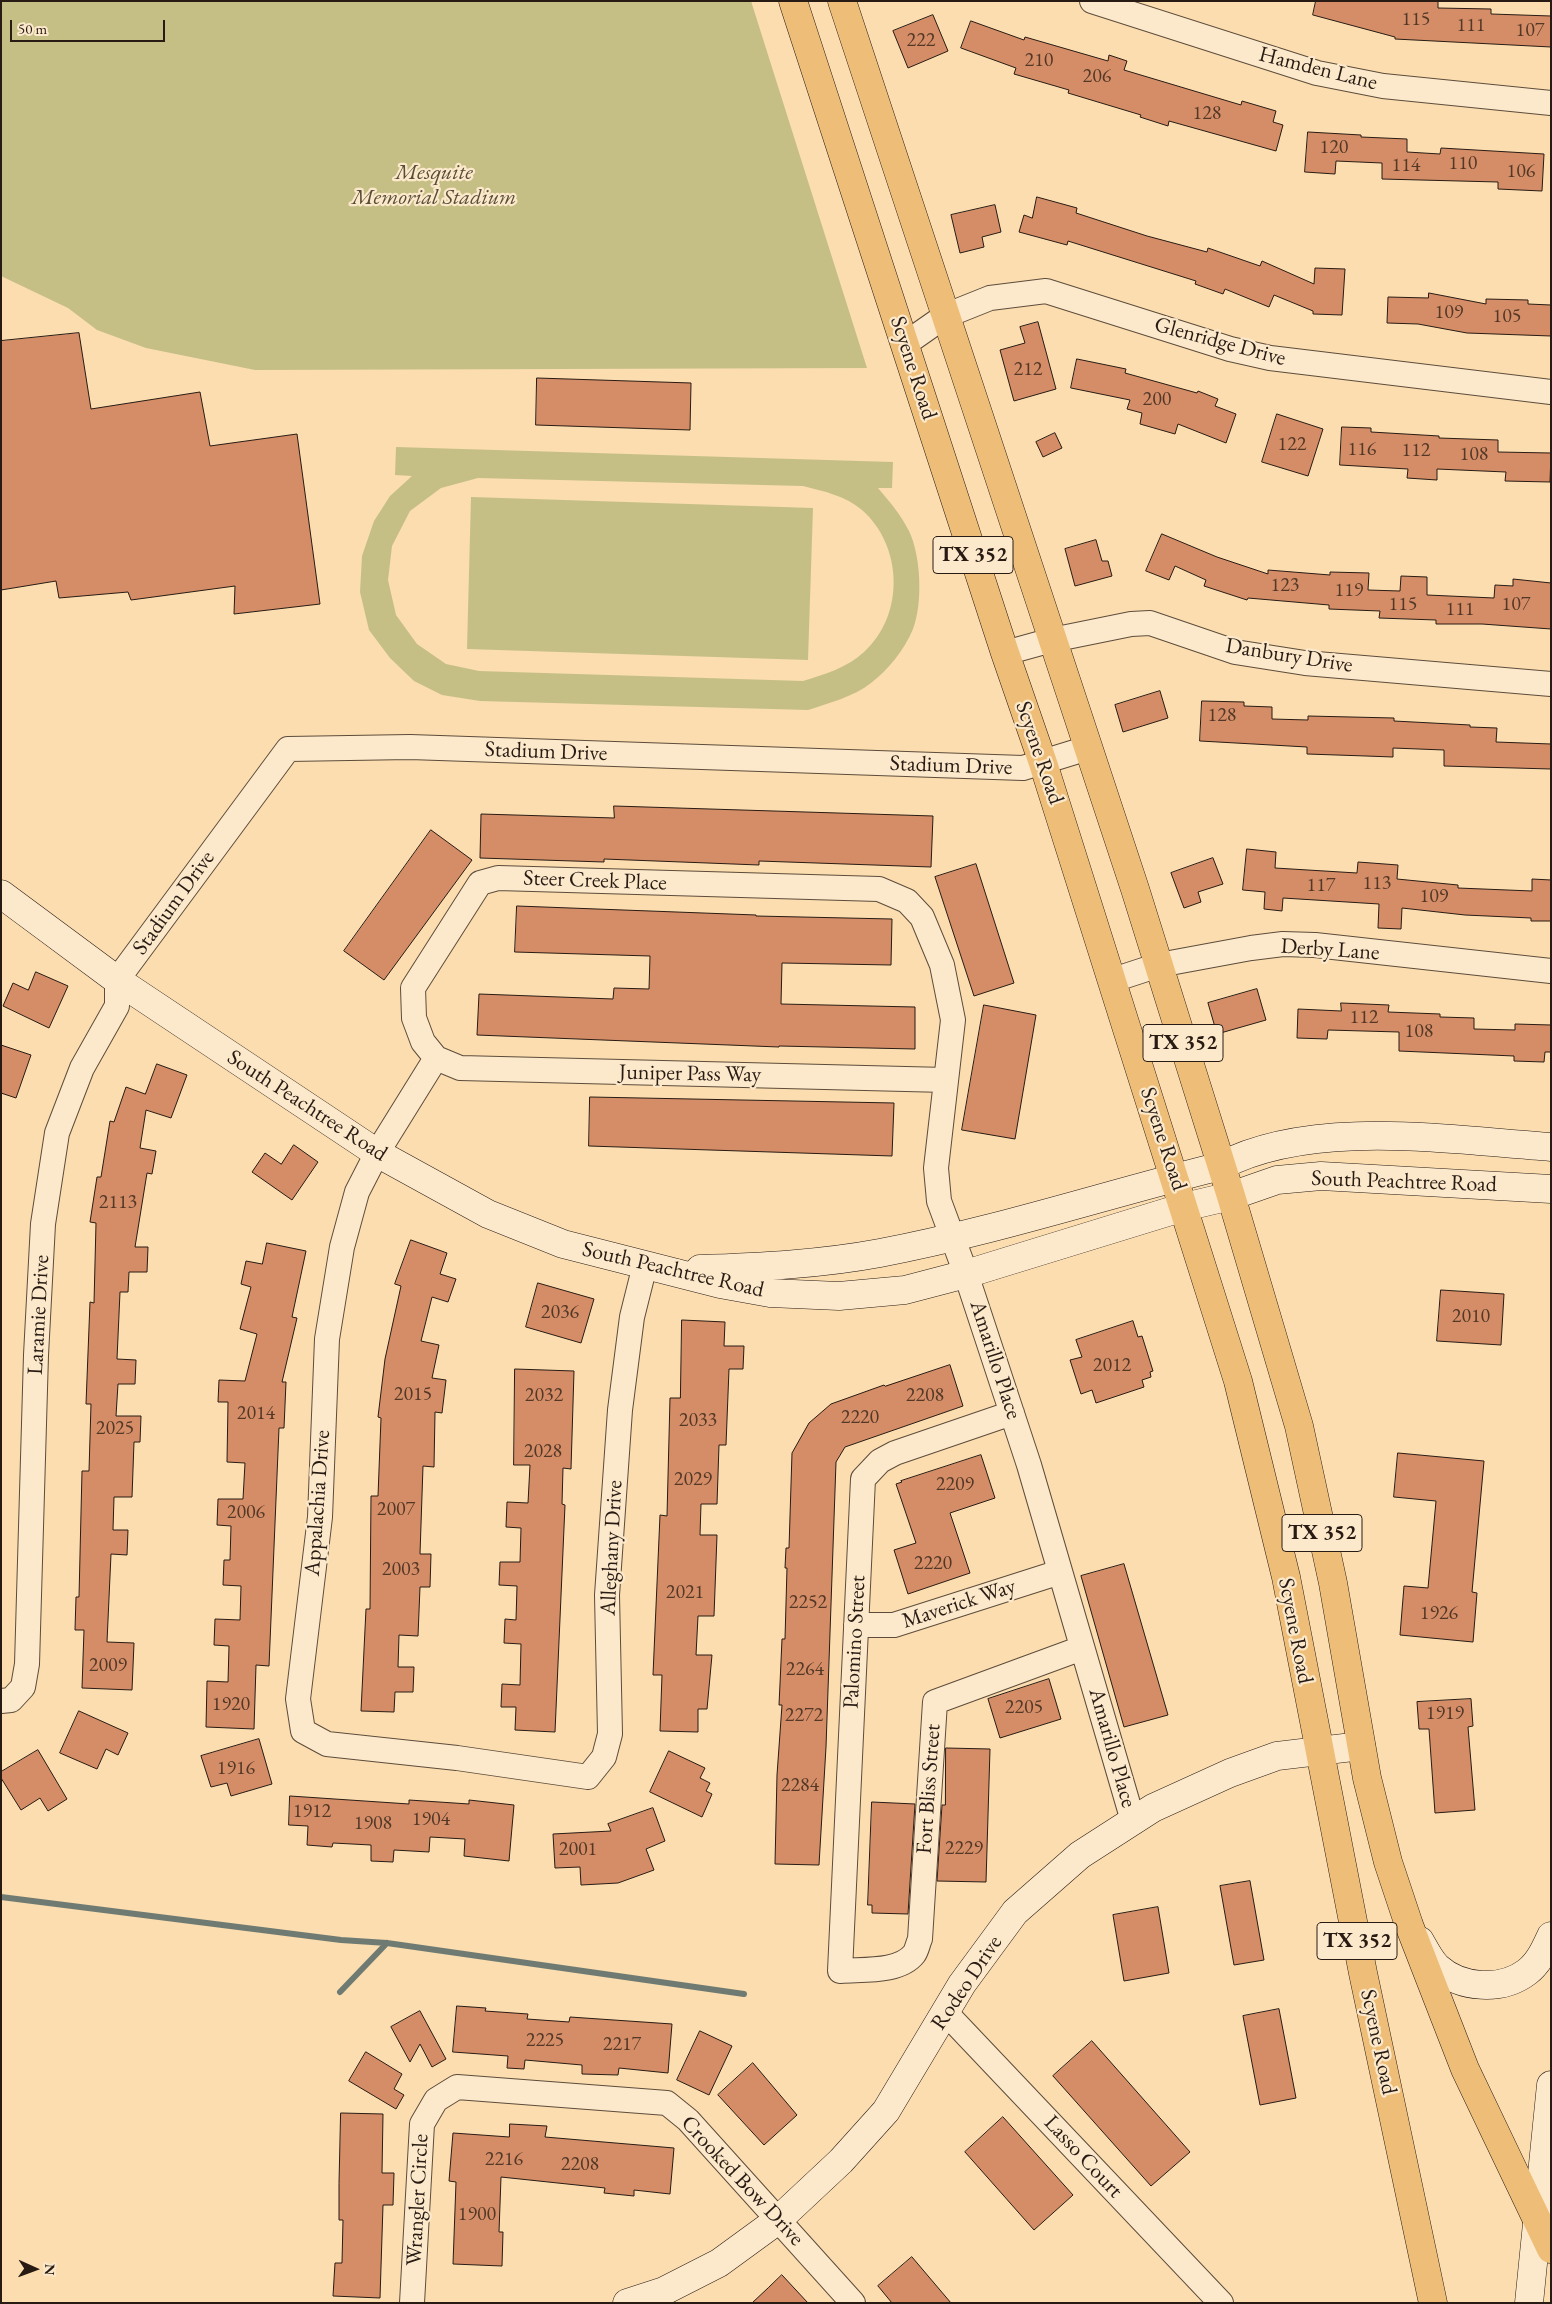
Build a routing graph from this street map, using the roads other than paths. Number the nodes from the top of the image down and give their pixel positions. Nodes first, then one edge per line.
1 (793, 1) edge
2 (842, 1) edge
3 (1092, 1) edge
4 (1551, 103) edge
5 (945, 316) junction
6 (905, 344) junction
7 (1551, 392) edge
8 (1052, 640) junction
9 (1004, 653) junction
10 (1551, 684) edge
11 (1088, 748) junction
12 (1043, 763) junction
13 (1, 894) edge
14 (907, 901) joint
15 (1159, 965) junction
16 (1551, 971) edge
17 (117, 980) junction
18 (1113, 980) junction
19 (436, 1058) junction
20 (946, 1080) junction
21 (1551, 1147) edge
22 (377, 1153) junction
23 (1221, 1166) junction
24 (1175, 1178) junction
25 (1551, 1190) edge
26 (1231, 1196) junction
27 (1184, 1207) junction
28 (954, 1238) junction
29 (654, 1267) junction
30 (966, 1274) junction
31 (1012, 1413) junction
32 (1060, 1572) junction
33 (856, 1625) junction
34 (1082, 1648) junction
35 (1, 1701) edge
36 (1361, 1746) junction
37 (1318, 1750) junction
38 (539, 1770) joint
39 (1133, 1821) junction
40 (1409, 1925) junction
41 (1551, 1936) edge
42 (840, 1971) joint
43 (945, 2012) junction
44 (1551, 2085) edge
45 (436, 2100) joint
46 (778, 2220) junction
47 (1537, 2220) junction
48 (1551, 2249) edge
49 (412, 2303) edge
50 (627, 2303) edge
51 (853, 2303) edge
52 (1221, 2303) edge
53 (1433, 2303) edge
54 (1529, 2303) edge

1 - 6 main road, Scyene Road / TX 352
2 - 5 main road, Scyene Road / TX 352
3 - 4 street, Hamden Lane
5 - 6 street, Glenridge Drive
5 - 7 street, Glenridge Drive
5 - 8 main road, Scyene Road / TX 352
6 - 9 main road, Scyene Road / TX 352
8 - 9 street, Danbury Drive
8 - 10 street, Danbury Drive
8 - 11 main road, Scyene Road / TX 352
9 - 12 main road, Scyene Road / TX 352
11 - 12 street, Stadium Drive
11 - 15 main road, Scyene Road / TX 352
12 - 17 street, Stadium Drive
12 - 18 main road, Scyene Road / TX 352
13 - 17 main road, South Peachtree Road
14 - 19 street, Steer Creek Place
14 - 20 street, Amarillo Place
15 - 16 street, Derby Lane
15 - 18 street, Derby Lane
15 - 23 main road, Scyene Road / TX 352
17 - 22 main road, South Peachtree Road
17 - 35 street, Laramie Drive
18 - 24 main road, Scyene Road / TX 352
19 - 20 street, Juniper Pass Way
19 - 22 street, Appalachia Drive
20 - 28 street, Amarillo Place
21 - 23 main road, South Peachtree Road
22 - 29 main road, South Peachtree Road
22 - 38 street, Appalachia Drive
23 - 24 main road, South Peachtree Road
23 - 26 main road, Scyene Road / TX 352
24 - 27 main road, Scyene Road / TX 352
24 - 28 main road, South Peachtree Road
25 - 26 main road, South Peachtree Road
26 - 27 main road, South Peachtree Road
26 - 36 main road, Scyene Road / TX 352
27 - 30 main road, South Peachtree Road
27 - 37 main road, Scyene Road / TX 352
28 - 29 main road, South Peachtree Road
28 - 30 street, Amarillo Place
29 - 30 main road, South Peachtree Road
29 - 38 street, Alleghany Drive
30 - 31 street, Amarillo Place
31 - 32 street, Amarillo Place
31 - 33 street, Palomino Street
32 - 33 street, Maverick Way
32 - 34 street, Amarillo Place
33 - 42 street, Palomino Street
34 - 39 street, Amarillo Place
34 - 42 street, Fort Bliss Street
36 - 37 main road, Rodeo Drive
36 - 40 main road, Scyene Road / TX 352
37 - 39 main road, Rodeo Drive
37 - 53 main road, Scyene Road / TX 352
39 - 43 main road, Rodeo Drive
40 - 41 main road
40 - 47 main road, Scyene Road / TX 352
43 - 46 main road, Rodeo Drive
43 - 52 street, Lasso Court
44 - 47 main road
45 - 46 street, Crooked Bow Drive
45 - 49 street, Wrangler Circle
46 - 50 main road, Rodeo Drive
46 - 51 street, Crooked Bow Drive
47 - 48 main road, Scyene Road / TX 352
47 - 54 main road

